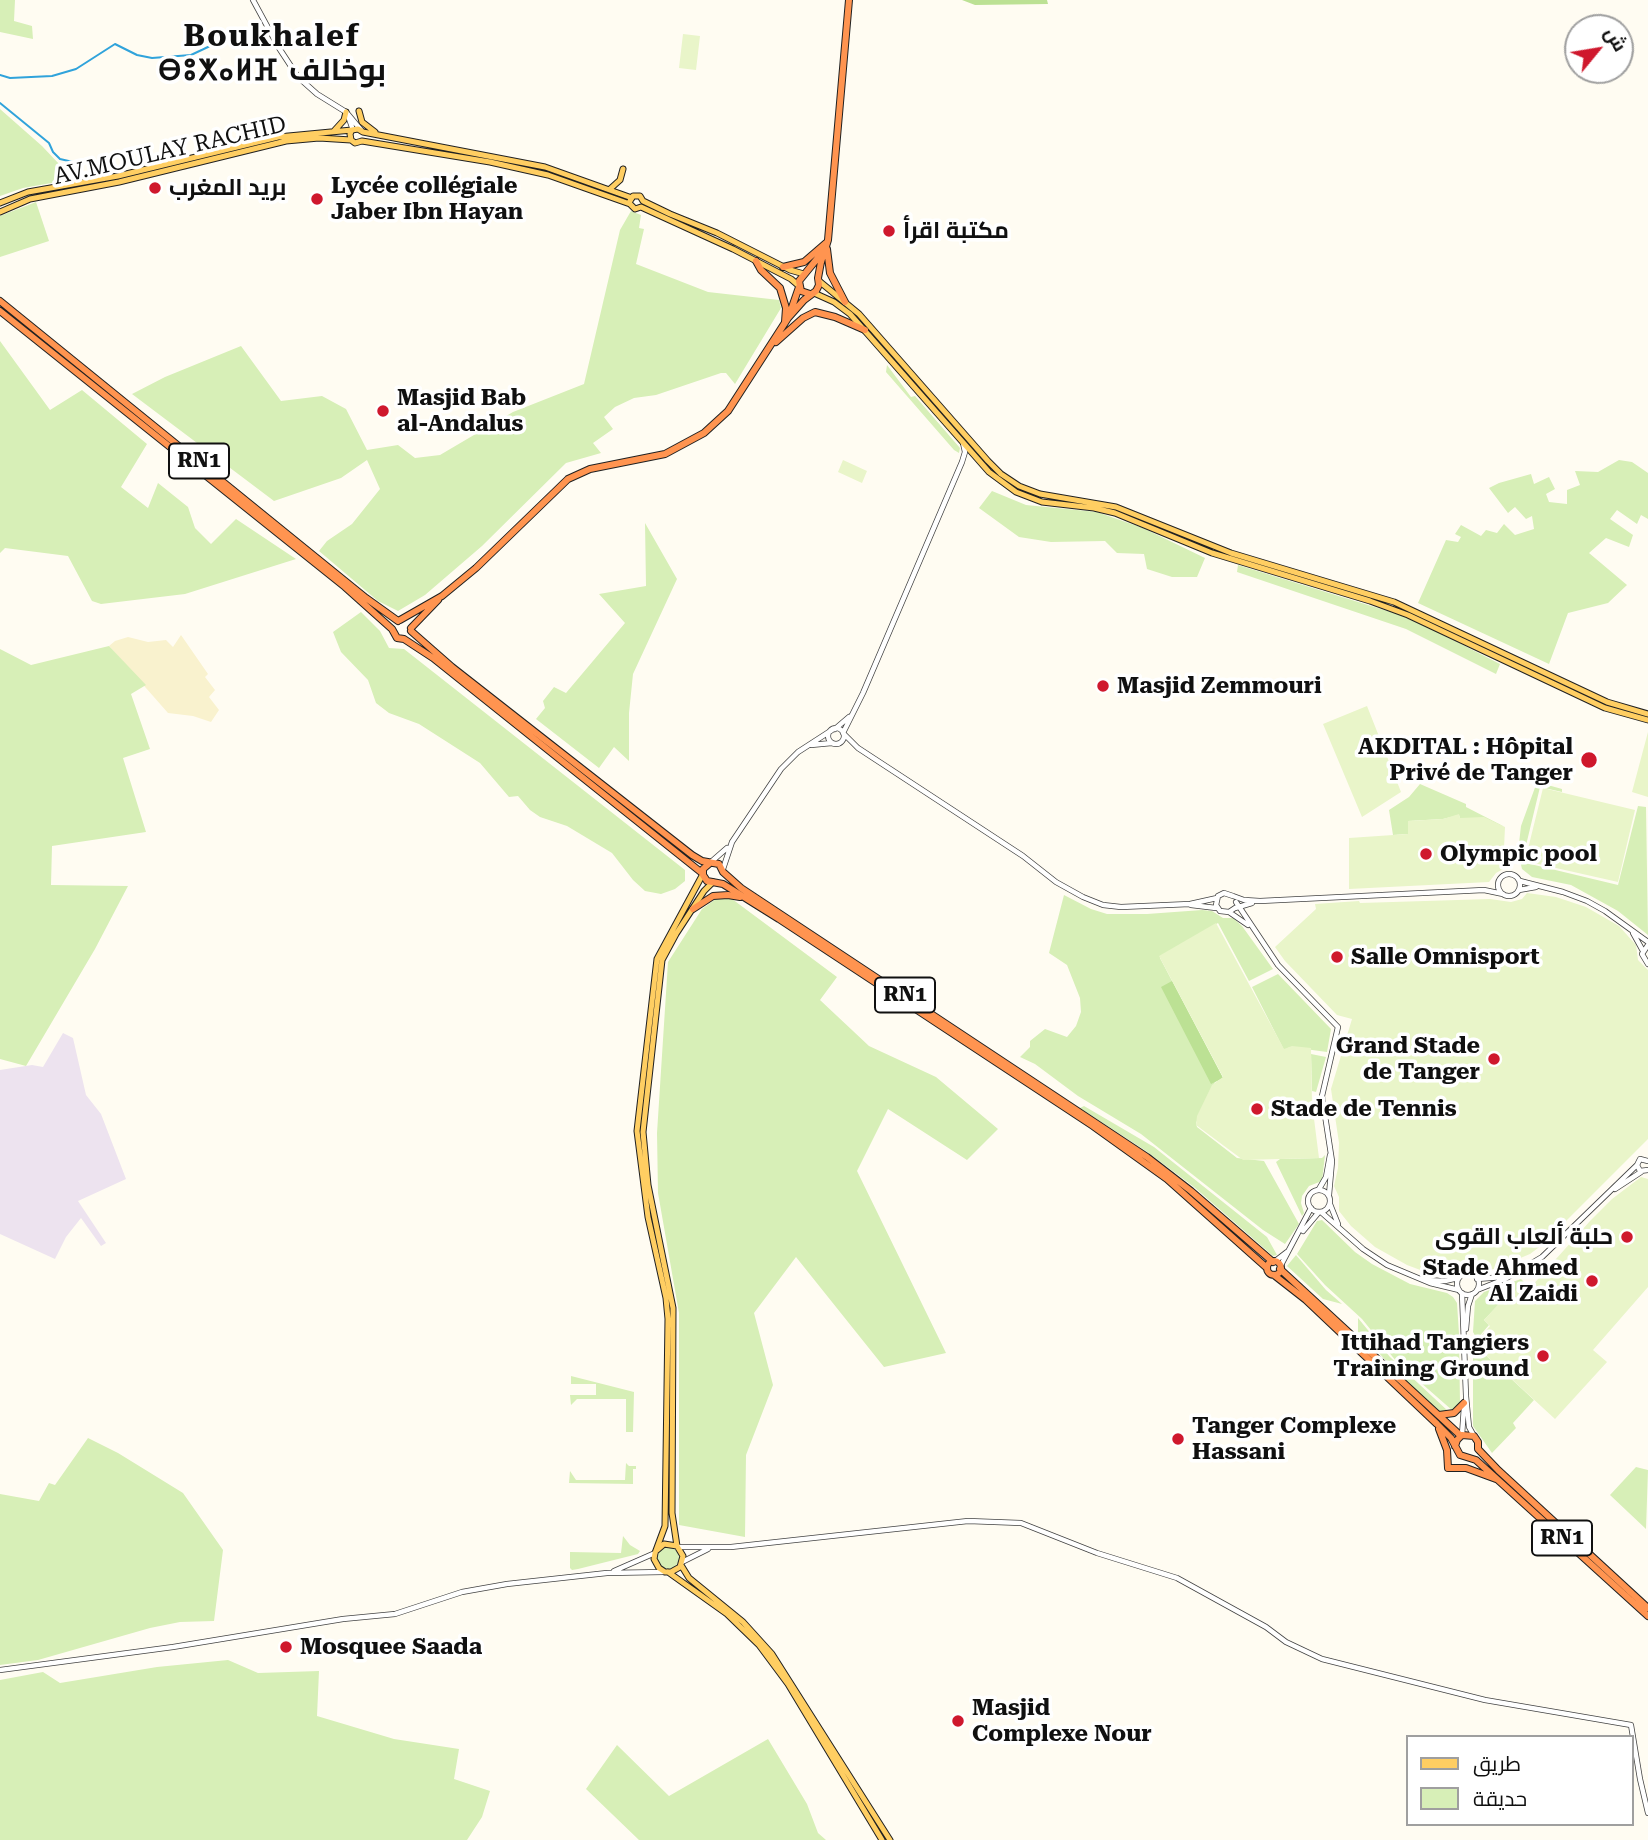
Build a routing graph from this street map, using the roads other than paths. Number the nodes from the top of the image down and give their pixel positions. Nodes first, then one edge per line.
1 (253, 0) edge
2 (849, 0) edge
3 (359, 111) dead end
4 (346, 112) junction
5 (353, 130) junction
6 (334, 131) junction
7 (362, 131) junction
8 (377, 134) junction
9 (351, 140) junction
10 (362, 141) junction
11 (623, 169) dead end
12 (610, 190) junction
13 (631, 201) junction
14 (0, 203) edge
15 (642, 204) junction
16 (0, 212) edge
17 (827, 244) junction
18 (756, 261) junction
19 (783, 267) junction
20 (805, 273) junction
21 (818, 280) junction
22 (799, 286) junction
23 (812, 293) junction
24 (0, 301) edge
25 (845, 302) junction
26 (0, 312) edge
27 (787, 320) junction
28 (865, 330) junction
29 (771, 346) junction
30 (963, 443) junction
31 (979, 461) junction
32 (962, 462) junction
33 (442, 596) junction
34 (399, 621) junction
35 (392, 629) junction
36 (411, 629) junction
37 (404, 639) junction
38 (852, 714) junction
39 (1648, 714) edge
40 (1648, 720) edge
41 (833, 729) junction
42 (844, 734) junction
43 (832, 743) junction
44 (839, 744) junction
45 (806, 746) junction
46 (858, 748) junction
47 (733, 842) junction
48 (710, 862) junction
49 (722, 871) junction
50 (703, 874) junction
51 (1499, 880) junction
52 (1520, 881) junction
53 (714, 882) junction
54 (1539, 887) junction
55 (1484, 890) junction
56 (1519, 890) junction
57 (1503, 894) junction
58 (1233, 896) junction
59 (744, 898) junction
60 (1217, 898) junction
61 (1260, 901) junction
62 (1190, 904) junction
63 (1236, 906) junction
64 (1217, 908) junction
65 (694, 909) junction
66 (1230, 912) junction
67 (1628, 927) junction
68 (1253, 930) junction
69 (1648, 943) edge
70 (1643, 951) junction
71 (1648, 964) edge
72 (1330, 1154) junction
73 (1647, 1154) edge
74 (1645, 1160) edge
75 (1636, 1165) junction
76 (1646, 1172) edge
77 (1319, 1189) junction
78 (1611, 1191) junction
79 (1329, 1195) junction
80 (1330, 1204) junction
81 (1311, 1208) junction
82 (1320, 1212) junction
83 (1340, 1227) junction
84 (1298, 1237) junction
85 (1290, 1249) junction
86 (1274, 1262) junction
87 (1267, 1268) junction
88 (1280, 1268) junction
89 (1274, 1275) junction
90 (1508, 1277) junction
91 (1458, 1278) junction
92 (1477, 1279) junction
93 (1424, 1280) junction
94 (1477, 1290) junction
95 (1460, 1292) junction
96 (1472, 1294) junction
97 (1464, 1333) junction
98 (1465, 1399) junction
99 (1438, 1415) junction
100 (1437, 1424) junction
101 (1461, 1435) junction
102 (1474, 1437) junction
103 (1455, 1446) junction
104 (1478, 1449) junction
105 (1470, 1457) junction
106 (1498, 1479) junction
107 (678, 1547) junction
108 (708, 1549) junction
109 (656, 1551) junction
110 (682, 1563) junction
111 (666, 1572) junction
112 (607, 1573) junction
113 (1648, 1608) edge
114 (1648, 1616) edge
115 (0, 1670) edge
116 (1633, 1735) edge
117 (1634, 1743) edge
118 (1648, 1813) edge
119 (882, 1840) edge
120 (890, 1840) edge

1 - 4 street
2 - 17 highway
3 - 8 main road
4 - 5 street
4 - 6 main road
4 - 7 street
5 - 6 main road, AV.MOULAY RACHID
5 - 7 main road
5 - 9 main road
6 - 14 main road, AV.MOULAY RACHID
7 - 8 main road
7 - 10 main road
8 - 12 main road
9 - 10 main road
9 - 16 main road, AV.MOULAY RACHID
10 - 13 main road
11 - 12 main road
12 - 13 main road
13 - 15 main road
13 - 15 main road
15 - 18 main road
15 - 19 main road
17 - 19 highway
17 - 20 highway
17 - 21 highway
17 - 25 highway
18 - 22 main road
18 - 27 highway
19 - 20 main road
20 - 21 highway
20 - 22 highway
21 - 23 highway
21 - 25 main road
22 - 23 highway
22 - 27 highway
23 - 27 highway
23 - 28 main road
24 - 34 highway, RN1
25 - 39 main road
26 - 35 highway, RN1
27 - 29 highway
28 - 29 highway
28 - 30 main road
29 - 33 highway
30 - 31 main road
30 - 32 street
31 - 32 street
31 - 40 main road
32 - 38 street
33 - 34 highway
33 - 36 highway
34 - 35 highway
34 - 36 highway, RN1
35 - 37 highway, RN1
36 - 37 highway
36 - 48 highway, RN1
37 - 50 highway, RN1
38 - 41 street
38 - 42 street
41 - 42 street
41 - 43 street
41 - 45 street
42 - 44 street
42 - 46 street
43 - 44 street
43 - 45 street
44 - 46 street
45 - 47 street
46 - 62 street
47 - 48 street
47 - 49 street
48 - 49 highway, RN1
48 - 50 highway
49 - 53 highway
49 - 86 highway, RN1
50 - 53 highway, RN1
50 - 109 main road
51 - 52 street
51 - 55 street
51 - 57 street
52 - 54 street
52 - 56 street
53 - 59 highway, RN1
53 - 65 main road
54 - 56 street
54 - 67 street
55 - 57 street
55 - 61 street
56 - 57 street
58 - 60 street
58 - 61 street
58 - 63 street
59 - 65 highway
59 - 87 highway, RN1
60 - 62 street
60 - 64 street
61 - 63 street
62 - 64 street
63 - 66 street
63 - 68 street
64 - 66 street
65 - 107 main road
66 - 68 street
67 - 69 street
67 - 70 street
68 - 72 street
69 - 70 street
70 - 71 street
72 - 77 street
72 - 79 street
73 - 74 street
74 - 75 street
75 - 76 street
75 - 78 street
76 - 78 street
77 - 79 street
77 - 81 street
78 - 90 street
79 - 80 street
80 - 82 street
80 - 83 street
81 - 82 street
81 - 84 street
82 - 83 street
82 - 84 street
83 - 93 street
84 - 85 street
85 - 86 street
85 - 88 street
86 - 87 highway
86 - 88 highway, RN1
87 - 89 highway, RN1
88 - 89 highway
88 - 99 highway, RN1
89 - 100 highway, RN1
90 - 92 street
90 - 94 street
91 - 92 street
91 - 93 street
91 - 95 street
92 - 94 street
93 - 95 street
94 - 96 street
95 - 96 street
95 - 97 street
96 - 97 street
97 - 98 street
98 - 99 highway
98 - 101 street
98 - 102 street
99 - 101 highway, RN1
100 - 103 highway, RN1
100 - 106 highway
101 - 102 highway
101 - 103 highway
102 - 104 highway, RN1
103 - 105 highway, RN1
104 - 105 highway
104 - 113 highway, RN1
105 - 106 highway, RN1
106 - 114 highway, RN1
107 - 108 street
107 - 109 main road
107 - 110 main road
108 - 110 street
108 - 116 street
109 - 111 main road
109 - 112 street
110 - 111 main road
110 - 120 main road
111 - 112 street
111 - 119 main road
112 - 115 street
117 - 118 street

